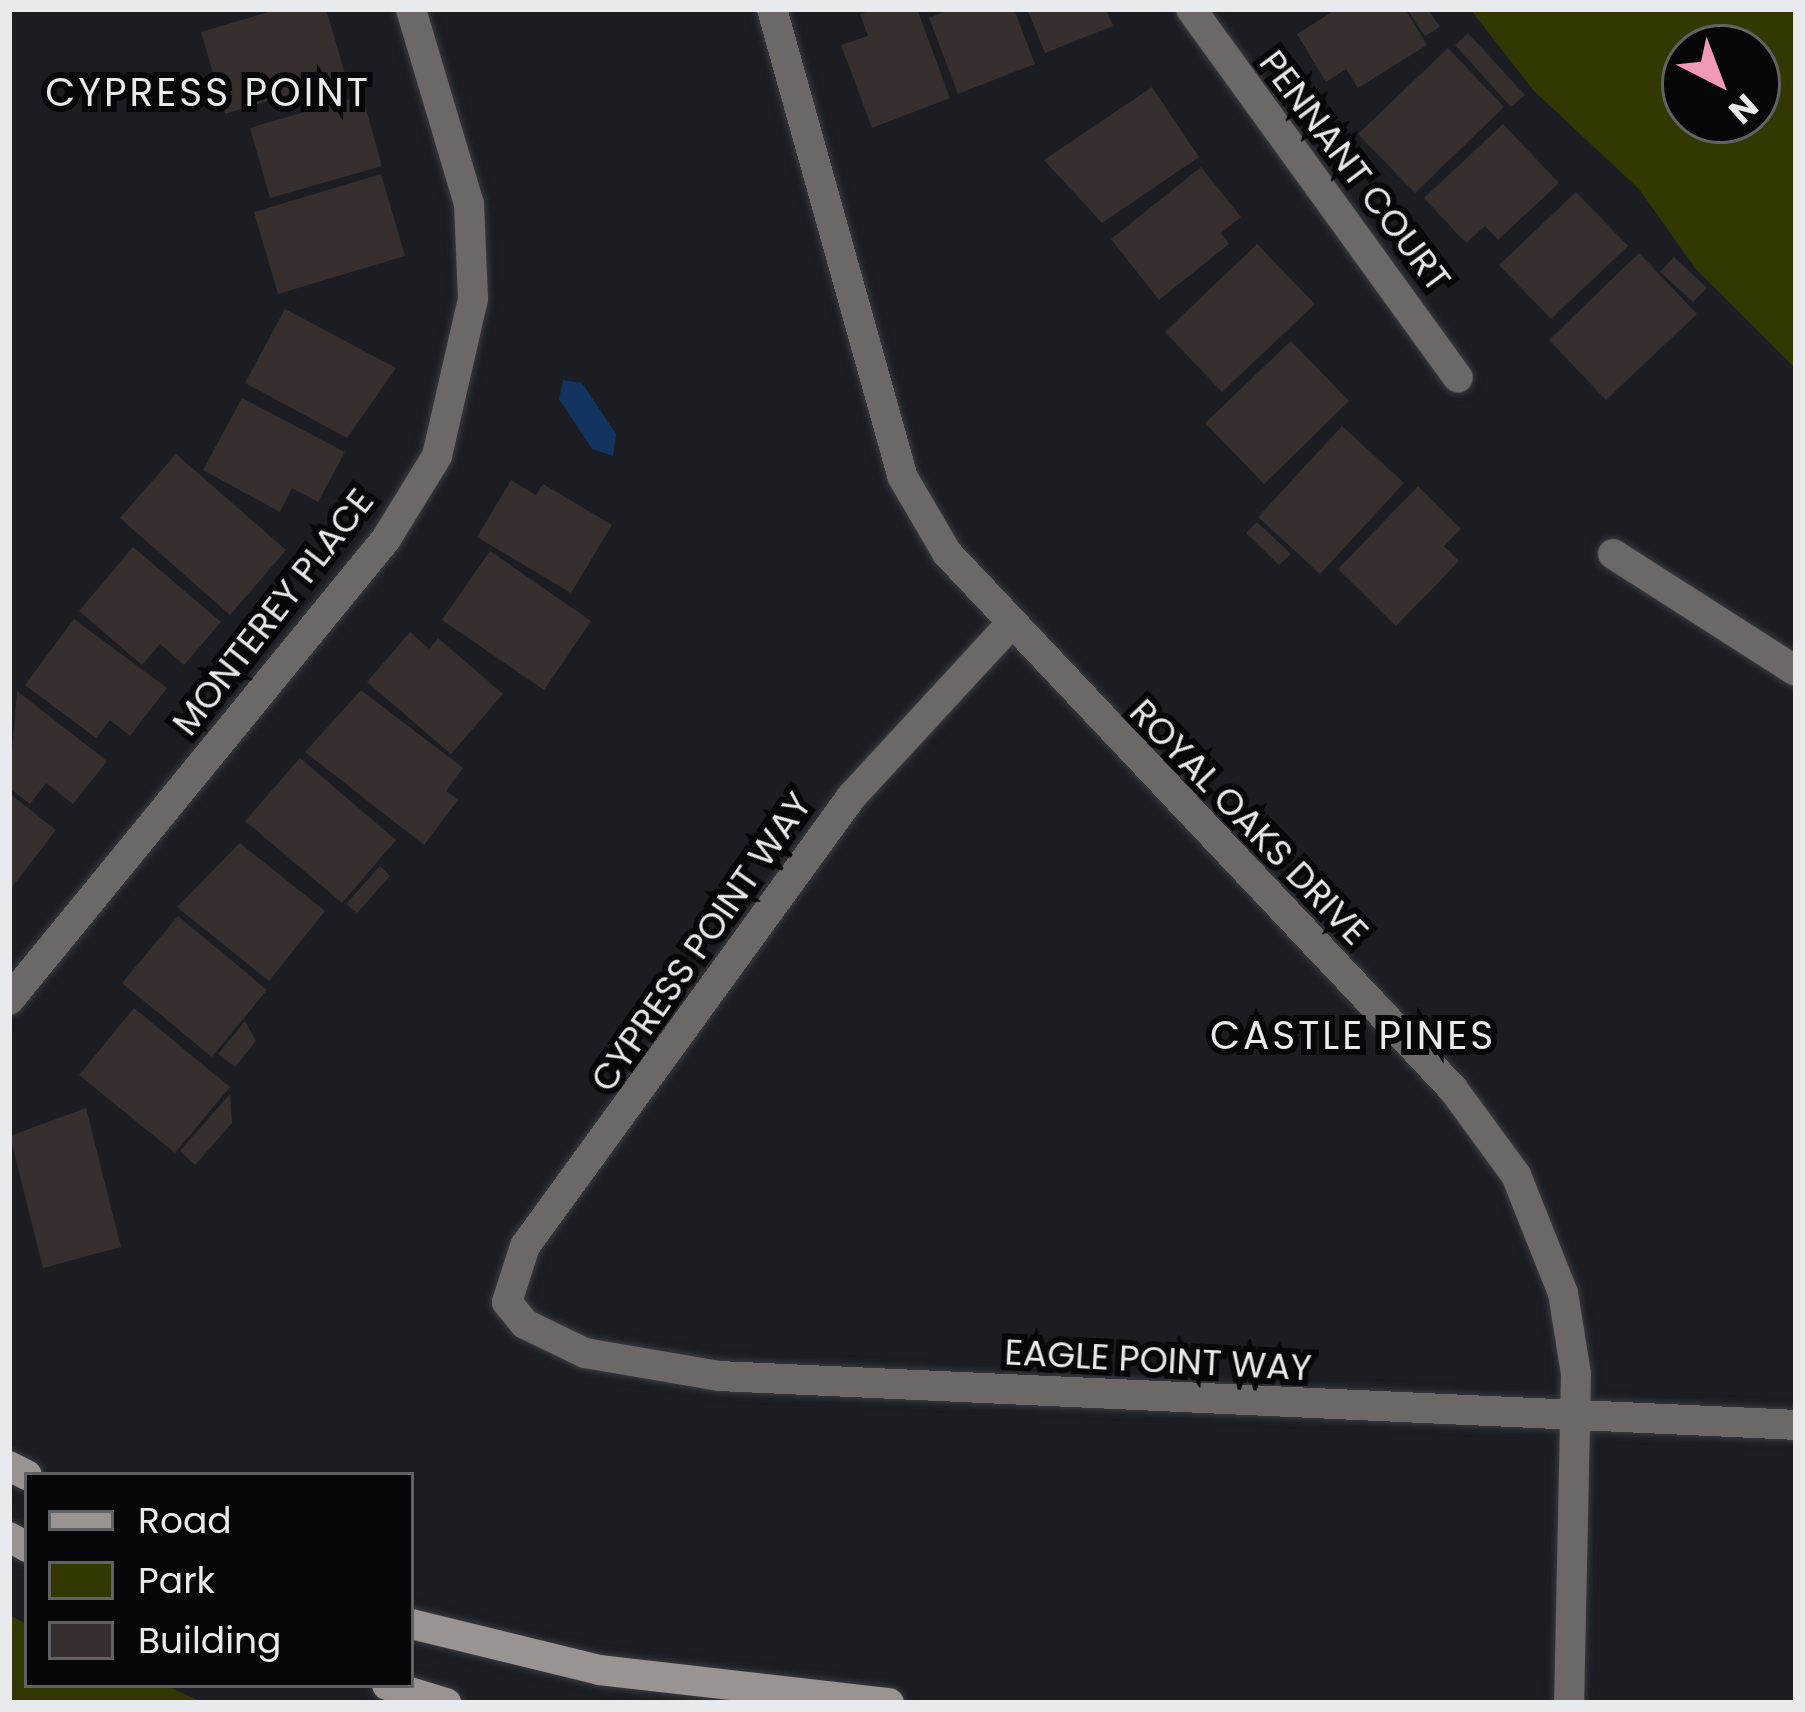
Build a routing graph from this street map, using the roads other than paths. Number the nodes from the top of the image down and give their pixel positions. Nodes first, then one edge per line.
1 (411, 9) edge
2 (772, 9) edge
3 (1191, 9) edge
4 (1458, 378) dead end
5 (1613, 554) dead end
6 (1008, 627) junction
7 (1796, 671) edge
8 (9, 1000) edge
9 (525, 1324) joint
10 (1575, 1423) junction
11 (1796, 1424) edge
12 (414, 1625) edge
13 (397, 1688) edge
14 (446, 1703) edge
15 (889, 1703) edge
16 (1569, 1703) edge

1 - 8 street, MONTEREY PLACE
2 - 6 street, ROYAL OAKS DRIVE
3 - 4 street, PENNANT COURT
5 - 7 street
6 - 9 street, CYPRESS POINT WAY
6 - 10 street, ROYAL OAKS DRIVE
9 - 10 street, EAGLE POINT WAY
10 - 11 street, EAGLE POINT WAY
10 - 16 street, ROYAL OAKS DRIVE
12 - 15 main road
13 - 14 main road

